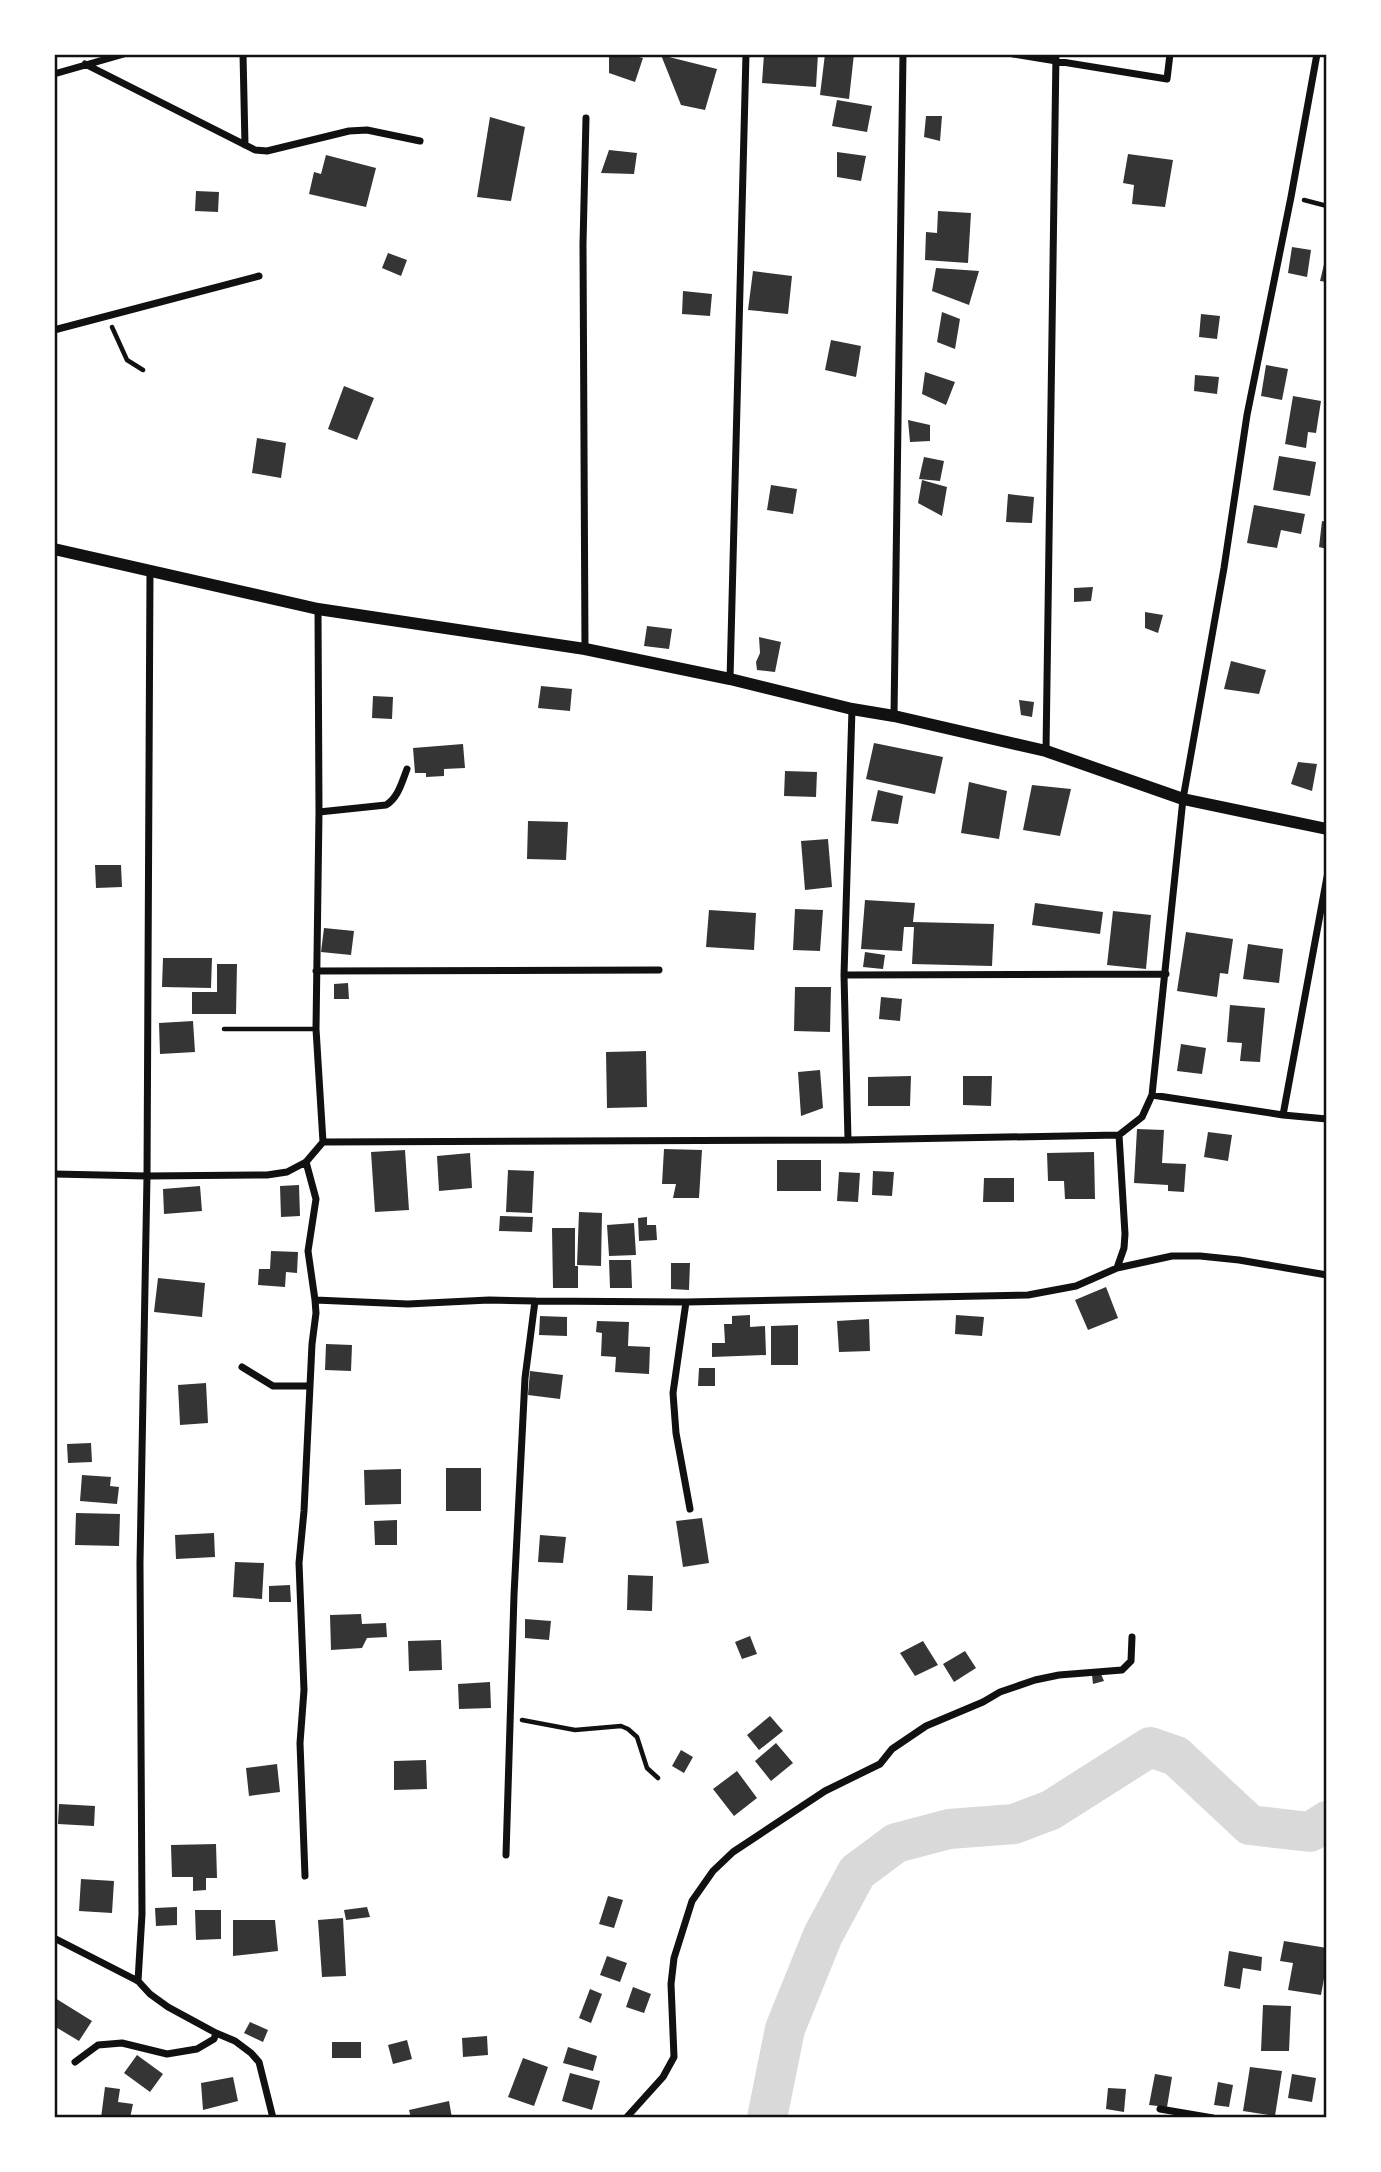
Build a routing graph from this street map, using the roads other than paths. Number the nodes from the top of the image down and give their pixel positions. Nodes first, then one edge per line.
1 (124, 54) edge
2 (243, 54) edge
3 (747, 54) edge
4 (902, 54) edge
5 (1013, 54) edge
6 (1170, 54) edge
7 (1317, 54) edge
8 (1056, 57) edge
9 (85, 64) junction
10 (54, 75) edge
11 (586, 118) dead end
12 (420, 141) dead end
13 (245, 145) junction
14 (258, 276) dead end
15 (54, 330) edge
16 (54, 549) edge
17 (150, 570) junction
18 (318, 609) junction
19 (585, 649) junction
20 (730, 679) junction
21 (852, 709) junction
22 (894, 716) junction
23 (1046, 751) junction
24 (407, 769) dead end
25 (1183, 799) junction
26 (319, 812) junction
27 (1327, 829) edge
28 (1327, 877) edge
29 (659, 970) dead end
30 (316, 971) junction
31 (1166, 974) junction
32 (844, 975) junction
33 (224, 1029) dead end
34 (316, 1029) junction
35 (1152, 1095) junction
36 (1283, 1115) junction
37 (1327, 1119) edge
38 (1119, 1135) junction
39 (848, 1140) junction
40 (323, 1142) junction
41 (306, 1162) junction
42 (54, 1174) edge
43 (147, 1176) junction
44 (1117, 1268) junction
45 (1327, 1275) edge
46 (315, 1300) junction
47 (535, 1301) junction
48 (686, 1302) junction
49 (242, 1367) dead end
50 (309, 1386) junction
51 (690, 1509) dead end
52 (1132, 1637) dead end
53 (506, 1855) dead end
54 (305, 1876) dead end
55 (54, 1938) edge
56 (138, 1982) junction
57 (216, 2034) junction
58 (75, 2062) dead end
59 (1160, 2109) dead end
60 (273, 2118) edge
61 (626, 2118) edge
62 (1213, 2118) edge

1 - 9 street
2 - 13 street
3 - 20 street
4 - 22 street
5 - 8 street
6 - 8 street
7 - 25 street
8 - 23 street
9 - 10 street
9 - 13 street
11 - 19 street
12 - 13 street
14 - 15 street
16 - 17 street
17 - 18 street
17 - 43 street
18 - 19 street
18 - 26 street
19 - 20 street
20 - 21 street
21 - 22 street
21 - 32 street
22 - 23 street
23 - 25 street
24 - 26 street
25 - 27 street
25 - 31 street
26 - 30 street
28 - 36 street
29 - 30 street
30 - 34 street
31 - 32 street
31 - 35 street
32 - 39 street
33 - 34 lane
34 - 40 street
35 - 36 street
35 - 38 street
36 - 37 street
38 - 39 street
38 - 44 street
39 - 40 street
40 - 41 street
41 - 43 street
41 - 46 street
42 - 43 street
43 - 56 street
44 - 45 street
44 - 48 street
46 - 47 street
46 - 50 street
47 - 48 street
47 - 53 street
48 - 51 street
49 - 50 street
50 - 54 street
52 - 61 street
55 - 56 street
56 - 57 street
57 - 58 street
57 - 60 street
59 - 62 street

